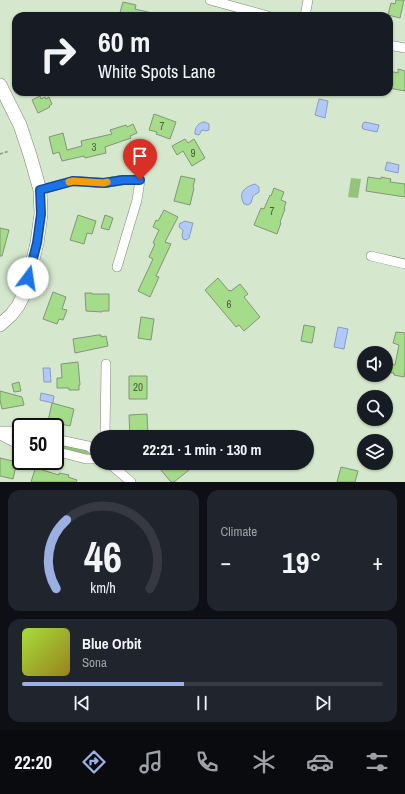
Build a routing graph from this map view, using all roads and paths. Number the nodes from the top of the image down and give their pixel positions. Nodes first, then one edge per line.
1 (210, 0) edge
2 (308, 0) edge
3 (254, 12) edge
4 (306, 12) edge
5 (393, 46) edge
6 (405, 48) edge
7 (0, 85) edge
8 (9, 151) dead end
9 (0, 154) edge
10 (40, 190) junction
11 (370, 256) dead end
12 (405, 264) edge
13 (117, 267) dead end
14 (0, 325) edge
15 (106, 364) dead end
16 (105, 430) edge
17 (0, 431) edge
18 (12, 431) edge
19 (0, 435) edge
20 (12, 441) edge
21 (64, 441) edge
22 (90, 448) edge
23 (64, 453) edge
24 (90, 459) edge
25 (117, 470) edge
26 (131, 482) edge

1 - 3 street
2 - 4 street
5 - 6 street
7 - 10 main road
8 - 9 path
10 - 13 street
10 - 14 main road
11 - 12 street
15 - 16 street
17 - 18 street
19 - 20 street
21 - 22 street
23 - 24 street
25 - 26 street

